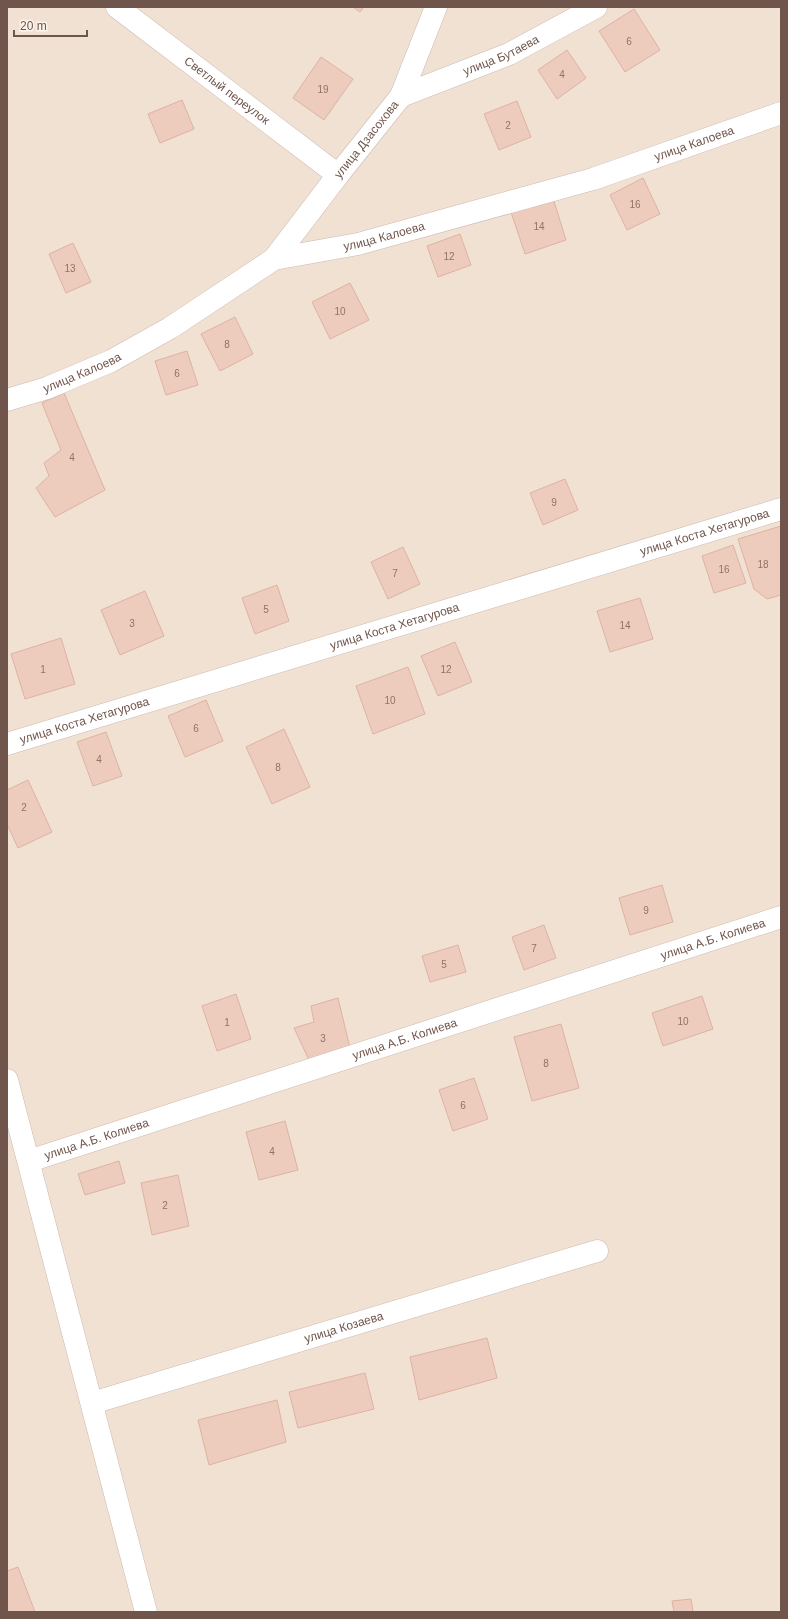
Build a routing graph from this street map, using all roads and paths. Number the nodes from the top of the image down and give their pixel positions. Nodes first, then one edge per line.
1 (117, 7) edge
2 (436, 7) edge
3 (596, 7) edge
4 (401, 96) junction
5 (781, 113) edge
6 (338, 175) junction
7 (274, 259) junction
8 (7, 400) edge
9 (781, 509) edge
10 (7, 744) edge
11 (781, 917) edge
12 (7, 1080) edge
13 (29, 1161) junction
14 (597, 1251) dead end
15 (92, 1403) junction
16 (146, 1612) edge

1 - 6 street, Светлый переулок
2 - 4 street, улица Дзасохова
3 - 4 street, улица Бутаева
4 - 6 street, улица Дзасохова
5 - 7 street, улица Калоева
6 - 7 street, улица Дзасохова
7 - 8 street, улица Калоева
9 - 10 street, улица Коста Хетагурова
11 - 13 street, улица А.Б. Колиева
12 - 13 street
13 - 15 street
14 - 15 street, улица Козаева
15 - 16 street

